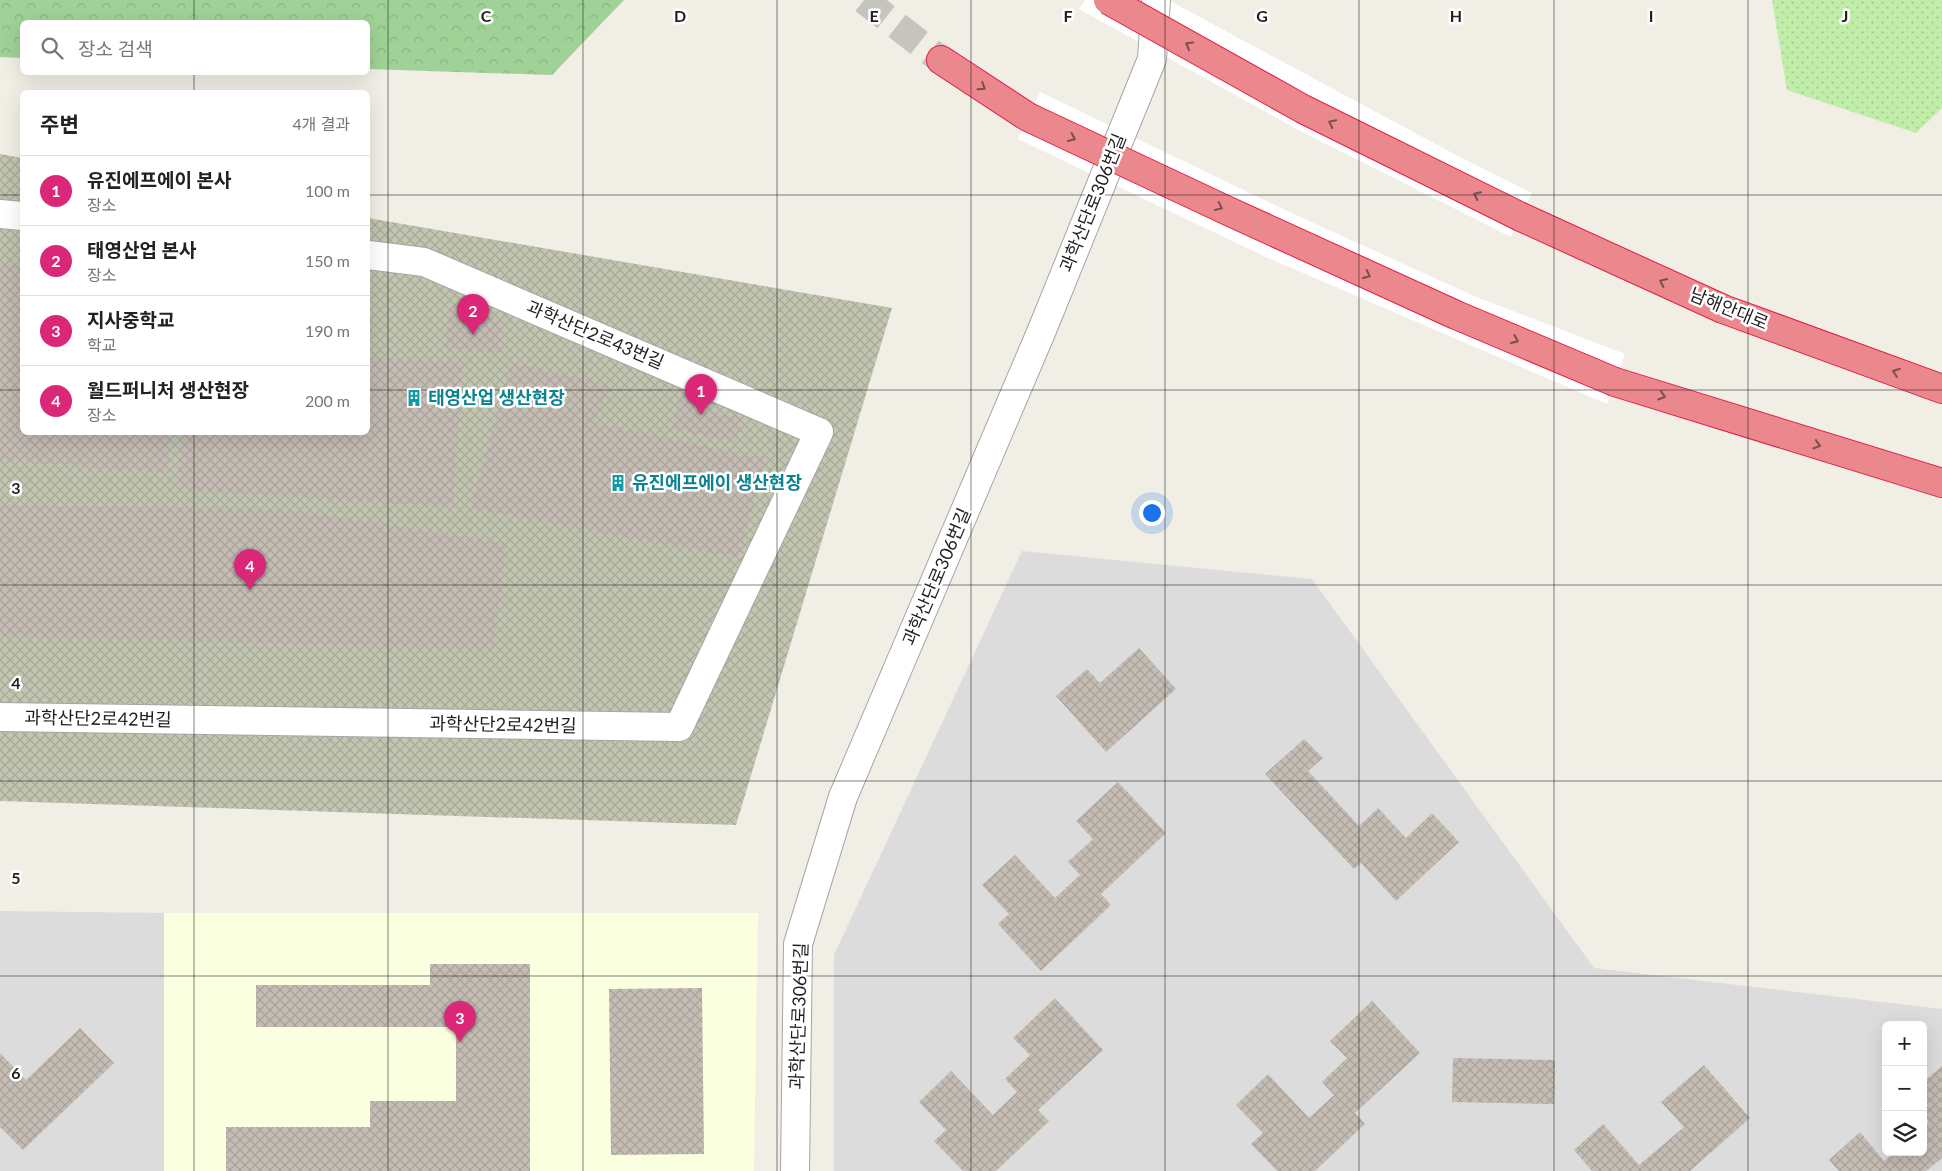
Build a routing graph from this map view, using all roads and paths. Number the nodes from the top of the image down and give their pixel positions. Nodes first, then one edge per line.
1 (1108, 0) edge
2 (1156, 0) edge
3 (941, 60) tunnel mouth
4 (0, 214) edge
5 (20, 216) edge
6 (370, 255) edge
7 (1942, 389) edge
8 (819, 432) joint
9 (1942, 483) edge
10 (0, 717) edge
11 (795, 1171) edge

7 -> 1 highway, 남해안대로, bridge
2 - 11 street, 과학산단로306번길
3 -> 9 highway, bridge
4 - 5 street
6 - 8 street, 과학산단2로43번길
8 - 10 street, 과학산단2로42번길

